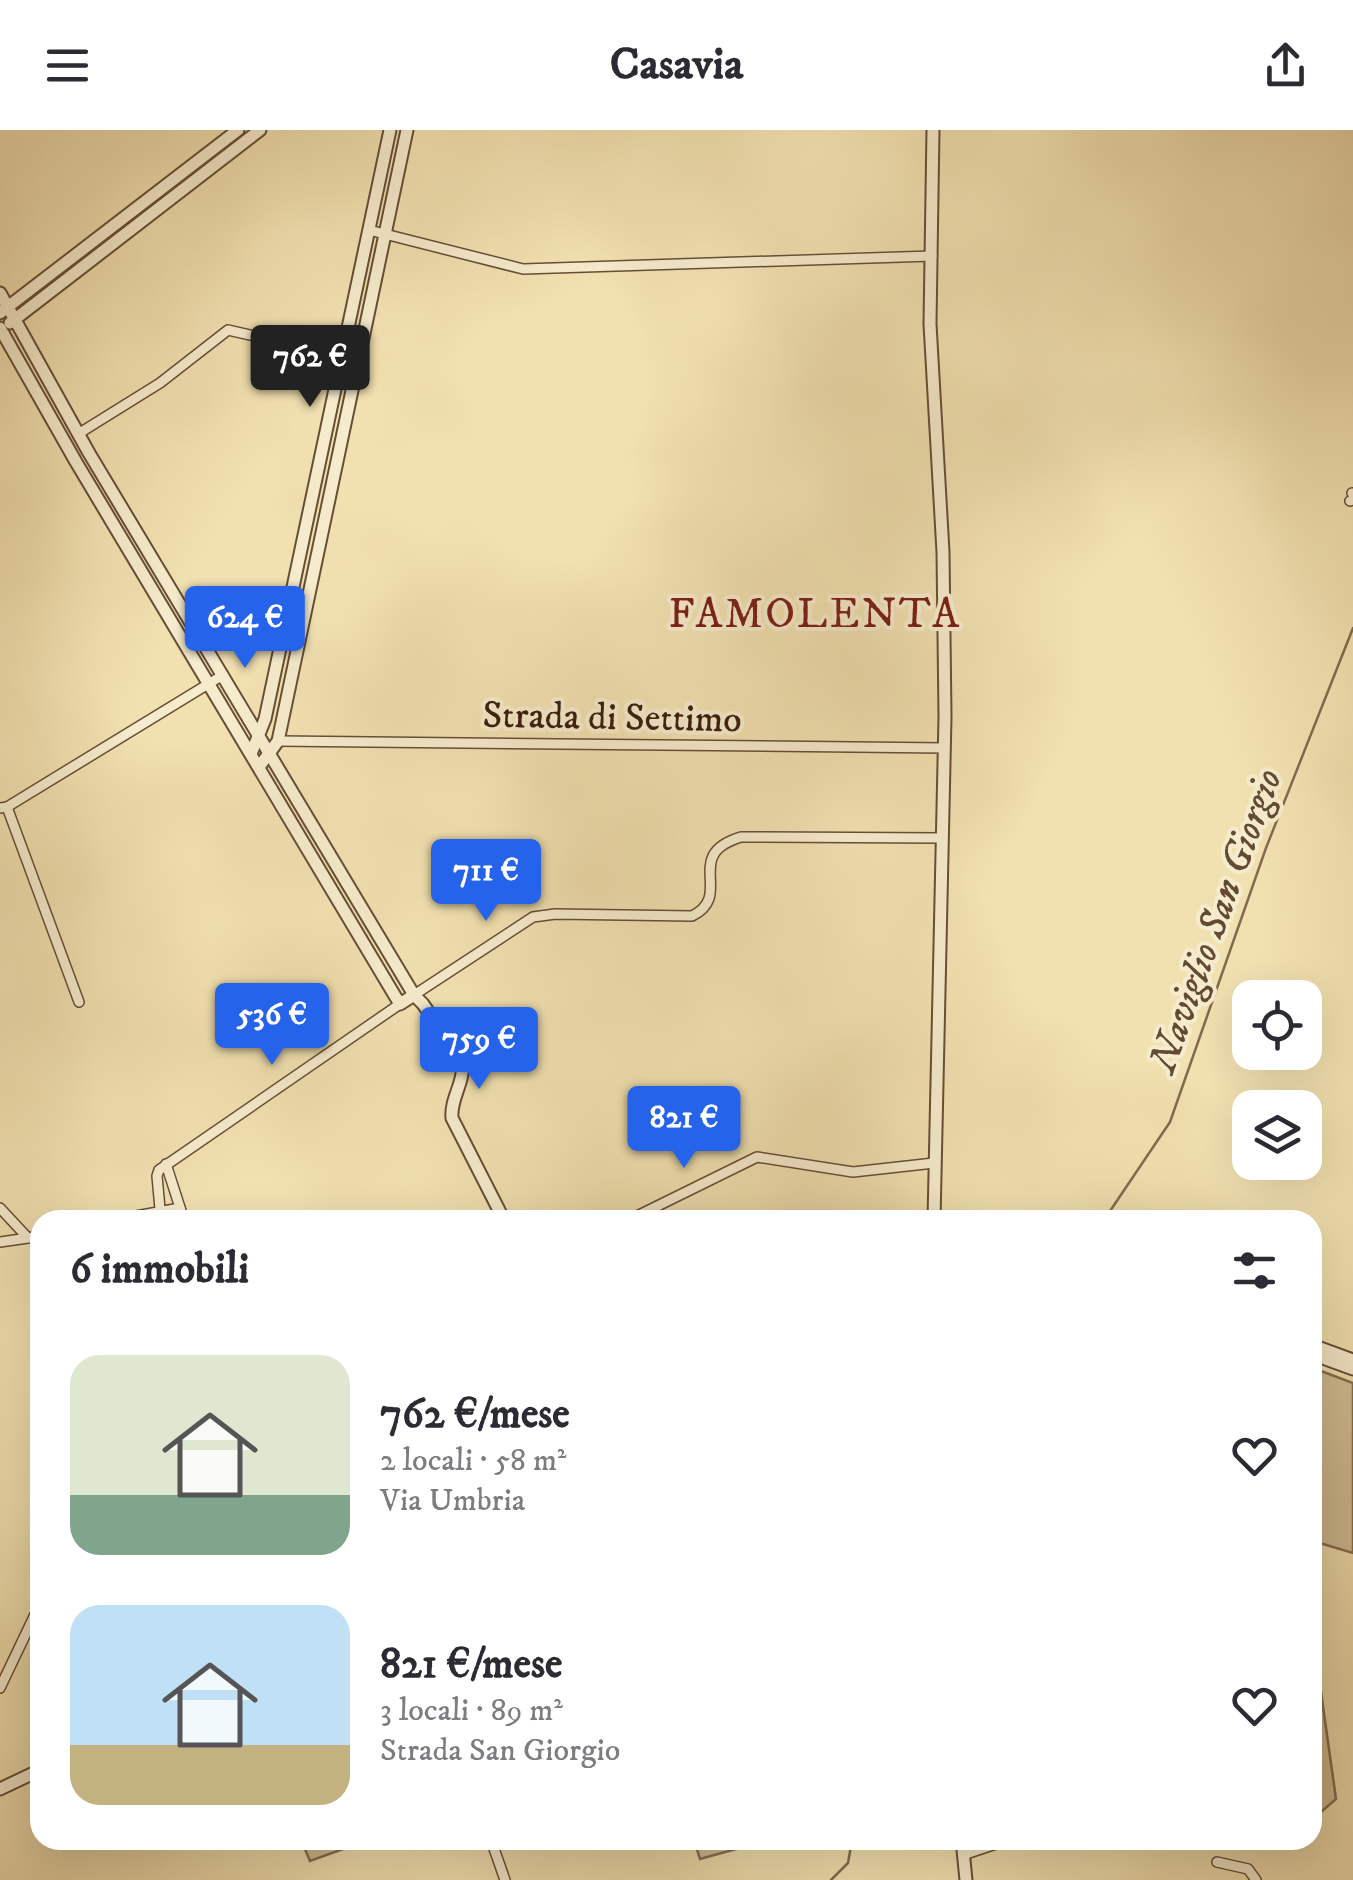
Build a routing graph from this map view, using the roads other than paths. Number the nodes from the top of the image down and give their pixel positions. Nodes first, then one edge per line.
1 (238, 130) edge
2 (260, 130) edge
3 (393, 130) edge
4 (407, 130) edge
5 (932, 130) edge
6 (167, 193) junction
7 (369, 230) junction
8 (384, 234) junction
9 (932, 256) junction
10 (0, 292) edge
11 (8, 313) edge
12 (0, 330) edge
13 (342, 356) junction
14 (327, 428) junction
15 (341, 432) junction
16 (78, 434) junction
17 (89, 453) junction
18 (76, 462) junction
19 (118, 500) junction
20 (104, 509) junction
21 (309, 511) junction
22 (323, 514) junction
23 (282, 639) junction
24 (298, 640) junction
25 (223, 675) junction
26 (208, 684) junction
27 (260, 737) junction
28 (278, 741) junction
29 (945, 748) junction
30 (270, 753) junction
31 (251, 754) junction
32 (258, 767) junction
33 (3, 808) edge
34 (941, 838) junction
35 (368, 919) junction
36 (354, 928) junction
37 (414, 996) junction
38 (79, 1002) dead end
39 (400, 1004) junction
40 (934, 1163) junction
41 (166, 1164) junction
42 (0, 1208) edge
43 (180, 1208) joint
44 (160, 1210) edge
45 (175, 1210) edge
46 (499, 1210) edge
47 (649, 1210) edge
48 (934, 1210) edge
49 (28, 1238) joint
50 (0, 1242) edge
51 (1322, 1349) edge
52 (1322, 1358) edge
53 (1353, 1360) edge
54 (1353, 1369) edge
55 (30, 1625) edge
56 (0, 1688) edge
57 (30, 1774) edge
58 (16, 1780) junction
59 (0, 1781) edge
60 (0, 1789) edge
61 (494, 1850) edge
62 (963, 1850) edge
63 (978, 1850) edge
64 (963, 1855) junction
65 (1217, 1862) dead end
66 (505, 1880) edge
67 (966, 1880) edge
68 (1256, 1880) edge

1 - 6 street
2 - 6 street
3 - 4 street
3 - 7 street
4 - 8 street
5 - 9 street
6 - 11 street
7 - 8 street
7 - 13 street
8 - 9 street
8 - 15 street
9 - 29 street
10 - 11 street
11 - 12 street
11 - 16 street
12 - 18 street
13 - 14 street
13 - 16 street
14 - 15 street
14 - 21 street
15 - 22 street
16 - 17 street
17 - 18 street
17 - 19 street
18 - 20 street
19 - 20 street
19 - 25 street
20 - 26 street
21 - 22 street
21 - 23 street
22 - 24 street
23 - 24 street
23 - 27 street
24 - 28 street
25 - 26 street
25 - 27 street
26 - 31 street
26 - 33 street
27 - 30 street
27 - 31 street
28 - 29 street, Strada di Settimo
28 - 30 street
29 - 34 street
30 - 32 street
30 - 35 street
31 - 32 street
32 - 36 street
33 - 38 street
34 - 37 street
34 - 40 street
35 - 36 street
35 - 37 street
36 - 39 street
37 - 39 street
37 - 46 street
39 - 41 street
40 - 47 street
40 - 48 street
41 - 43 street
41 - 44 street
42 - 49 street
43 - 45 street
49 - 50 street
51 - 53 street
52 - 54 street
55 - 56 street
57 - 58 street
58 - 59 street
58 - 60 street
61 - 66 street
62 - 64 street
63 - 64 street
64 - 67 street
65 - 68 street

